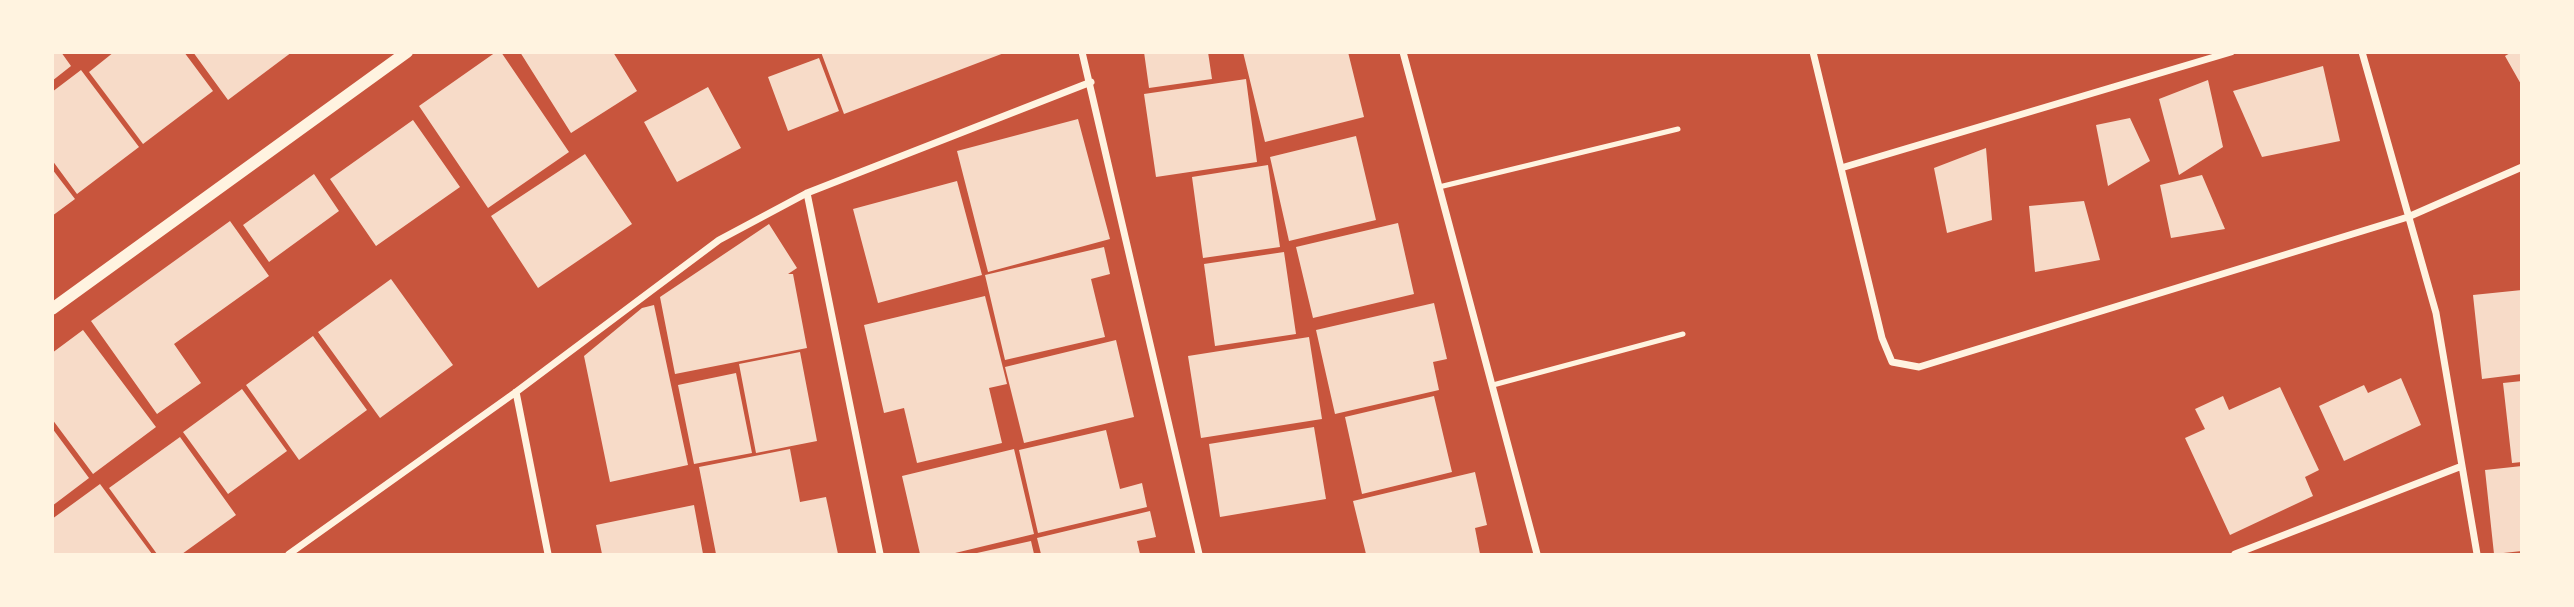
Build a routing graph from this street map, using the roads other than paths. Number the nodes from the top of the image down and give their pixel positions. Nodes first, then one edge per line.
1 (407, 52) edge
2 (1083, 52) edge
3 (1403, 52) edge
4 (1814, 52) edge
5 (2231, 52) edge
6 (2362, 52) edge
7 (1091, 82) junction
8 (1678, 129) dead end
9 (2522, 167) edge
10 (1841, 168) junction
11 (1439, 187) junction
12 (807, 193) junction
13 (2408, 217) junction
14 (52, 309) edge
15 (1683, 334) dead end
16 (1493, 385) junction
17 (516, 392) junction
18 (2462, 466) junction
19 (289, 555) edge
20 (548, 555) edge
21 (880, 555) edge
22 (1199, 555) edge
23 (1537, 555) edge
24 (2235, 555) edge
25 (2477, 555) edge

1 - 14 street
2 - 7 street
3 - 11 street
4 - 10 street
5 - 10 street
6 - 13 street
7 - 12 street
7 - 22 street
8 - 11 lane
9 - 13 street
10 - 13 street
11 - 16 street
12 - 17 street
12 - 21 street
13 - 18 street
15 - 16 lane
16 - 23 street
17 - 19 street
17 - 20 street
18 - 24 street
18 - 25 street

